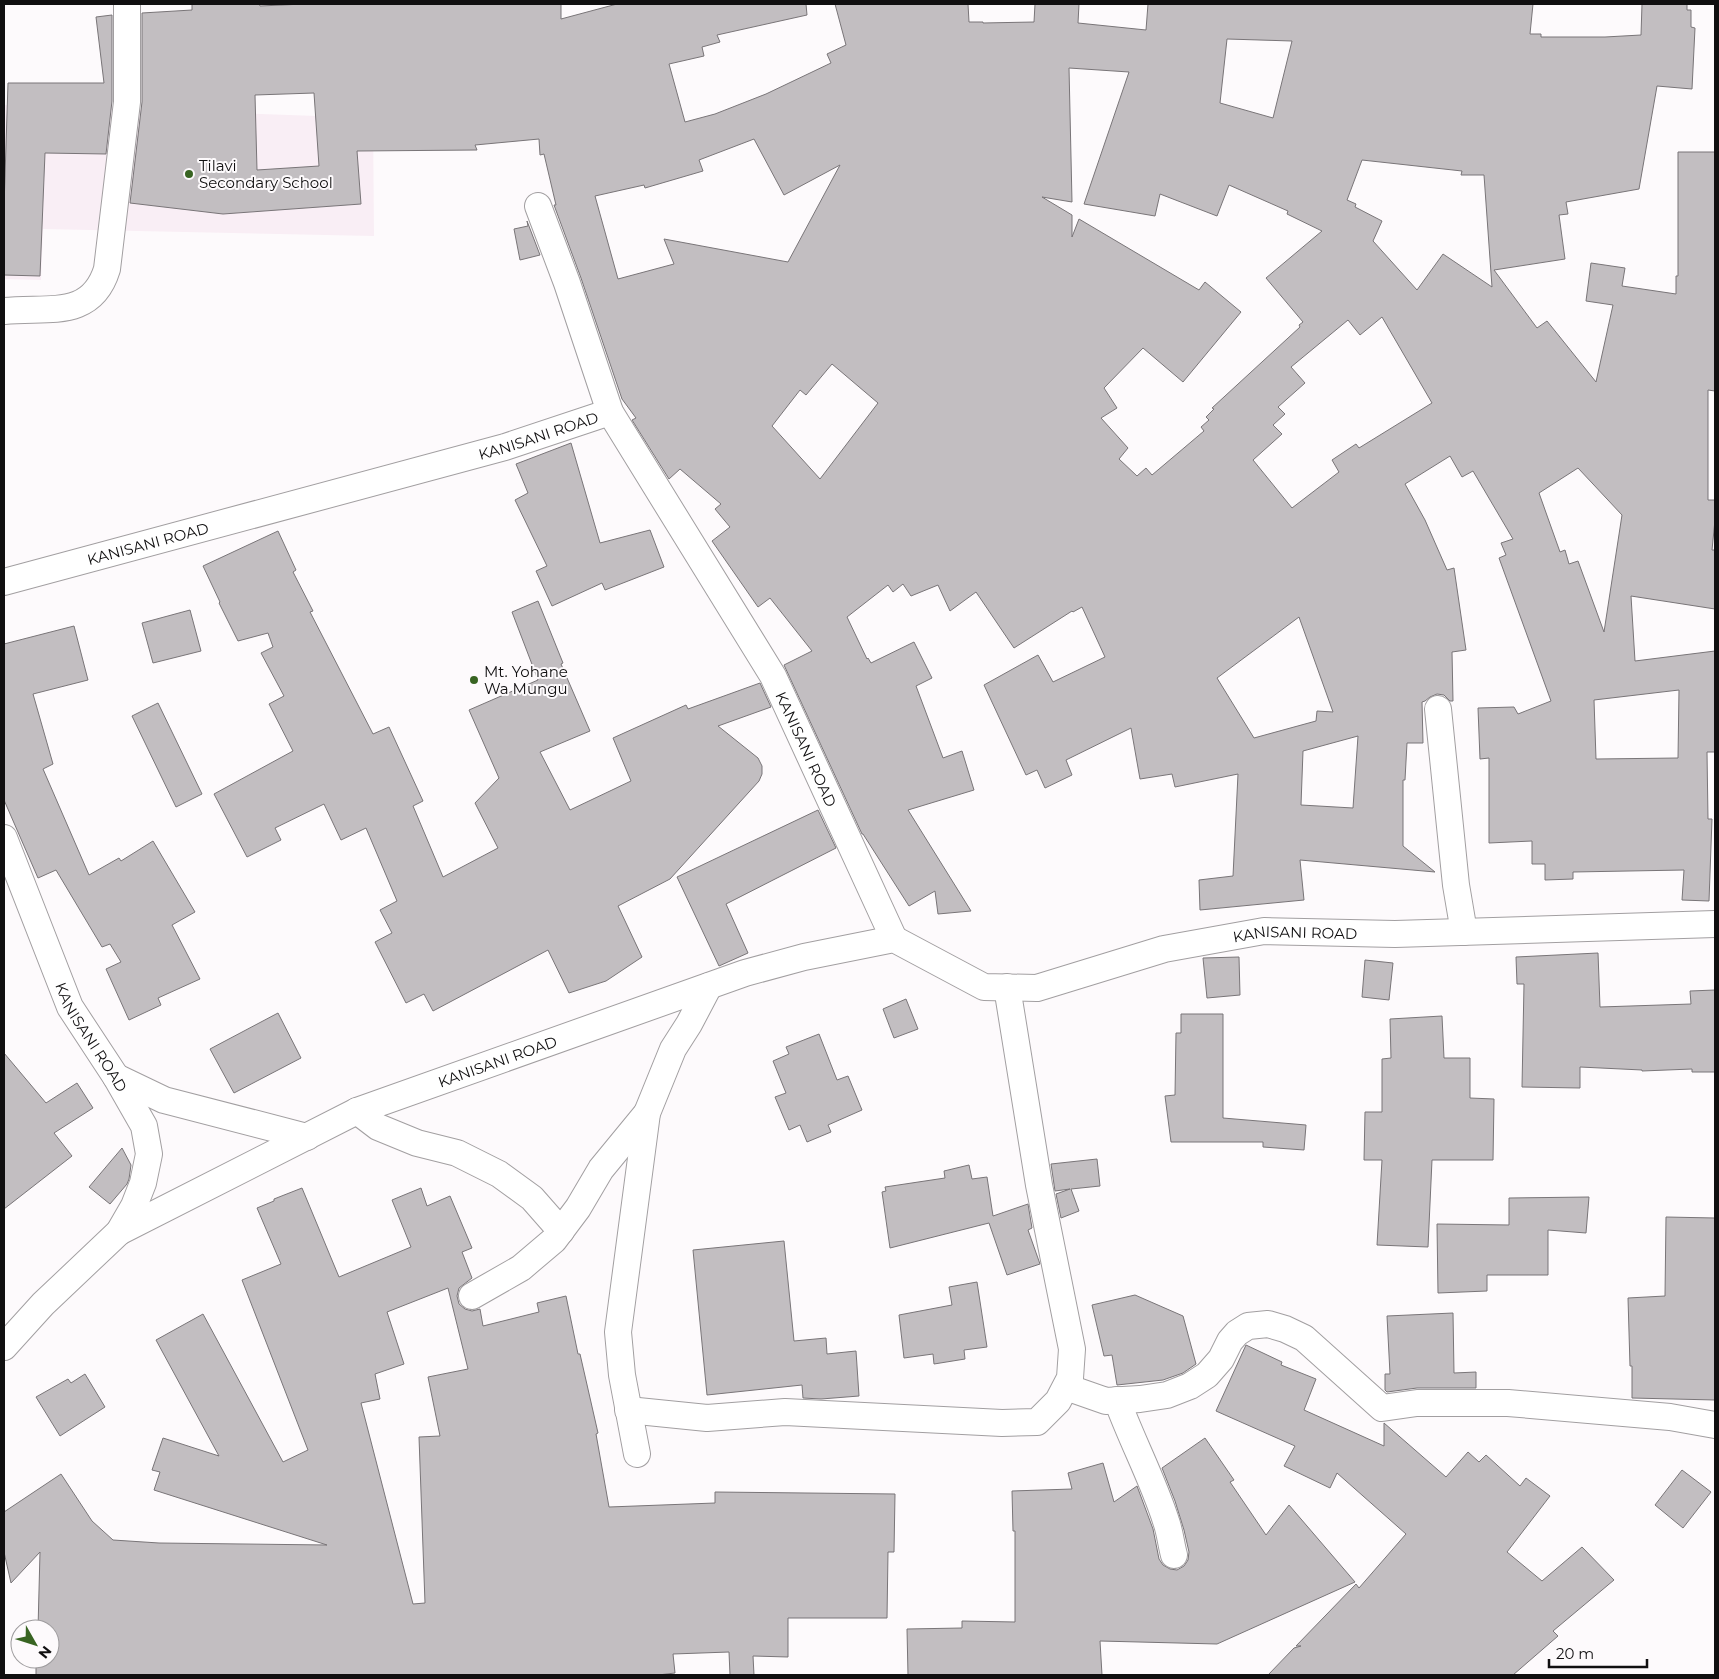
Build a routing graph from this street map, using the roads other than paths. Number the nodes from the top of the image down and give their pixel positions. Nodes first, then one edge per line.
1 (127, 4) edge
2 (538, 206) dead end
3 (4, 311) edge
4 (610, 412) junction
5 (4, 582) edge
6 (1438, 709) dead end
7 (4, 838) edge
8 (1715, 924) edge
9 (1464, 932) junction
10 (894, 939) junction
11 (709, 986) junction
12 (1007, 987) junction
13 (116, 1077) junction
14 (357, 1111) junction
15 (647, 1113) junction
16 (307, 1137) junction
17 (562, 1231) junction
18 (120, 1232) junction
19 (472, 1296) dead end
20 (4, 1347) edge
21 (1066, 1387) junction
22 (1117, 1400) junction
23 (628, 1410) junction
24 (1715, 1425) edge
25 (637, 1454) dead end
26 (1174, 1555) dead end

1 - 3 street
2 - 4 street
4 - 5 street, KANISANI ROAD
4 - 10 street, KANISANI ROAD
6 - 9 street
7 - 13 street, KANISANI ROAD
8 - 9 street, KANISANI ROAD
9 - 12 street, KANISANI ROAD
10 - 11 street, KANISANI ROAD
10 - 12 street, KANISANI ROAD
11 - 14 street, KANISANI ROAD
11 - 15 street
12 - 21 street
13 - 16 street
13 - 18 street, KANISANI ROAD
14 - 16 street, KANISANI ROAD
14 - 17 street
15 - 17 street
15 - 23 street
16 - 18 street, KANISANI ROAD
17 - 19 street
18 - 20 street, KANISANI ROAD
21 - 22 street
21 - 23 street
22 - 24 street
22 - 26 street
23 - 25 street

